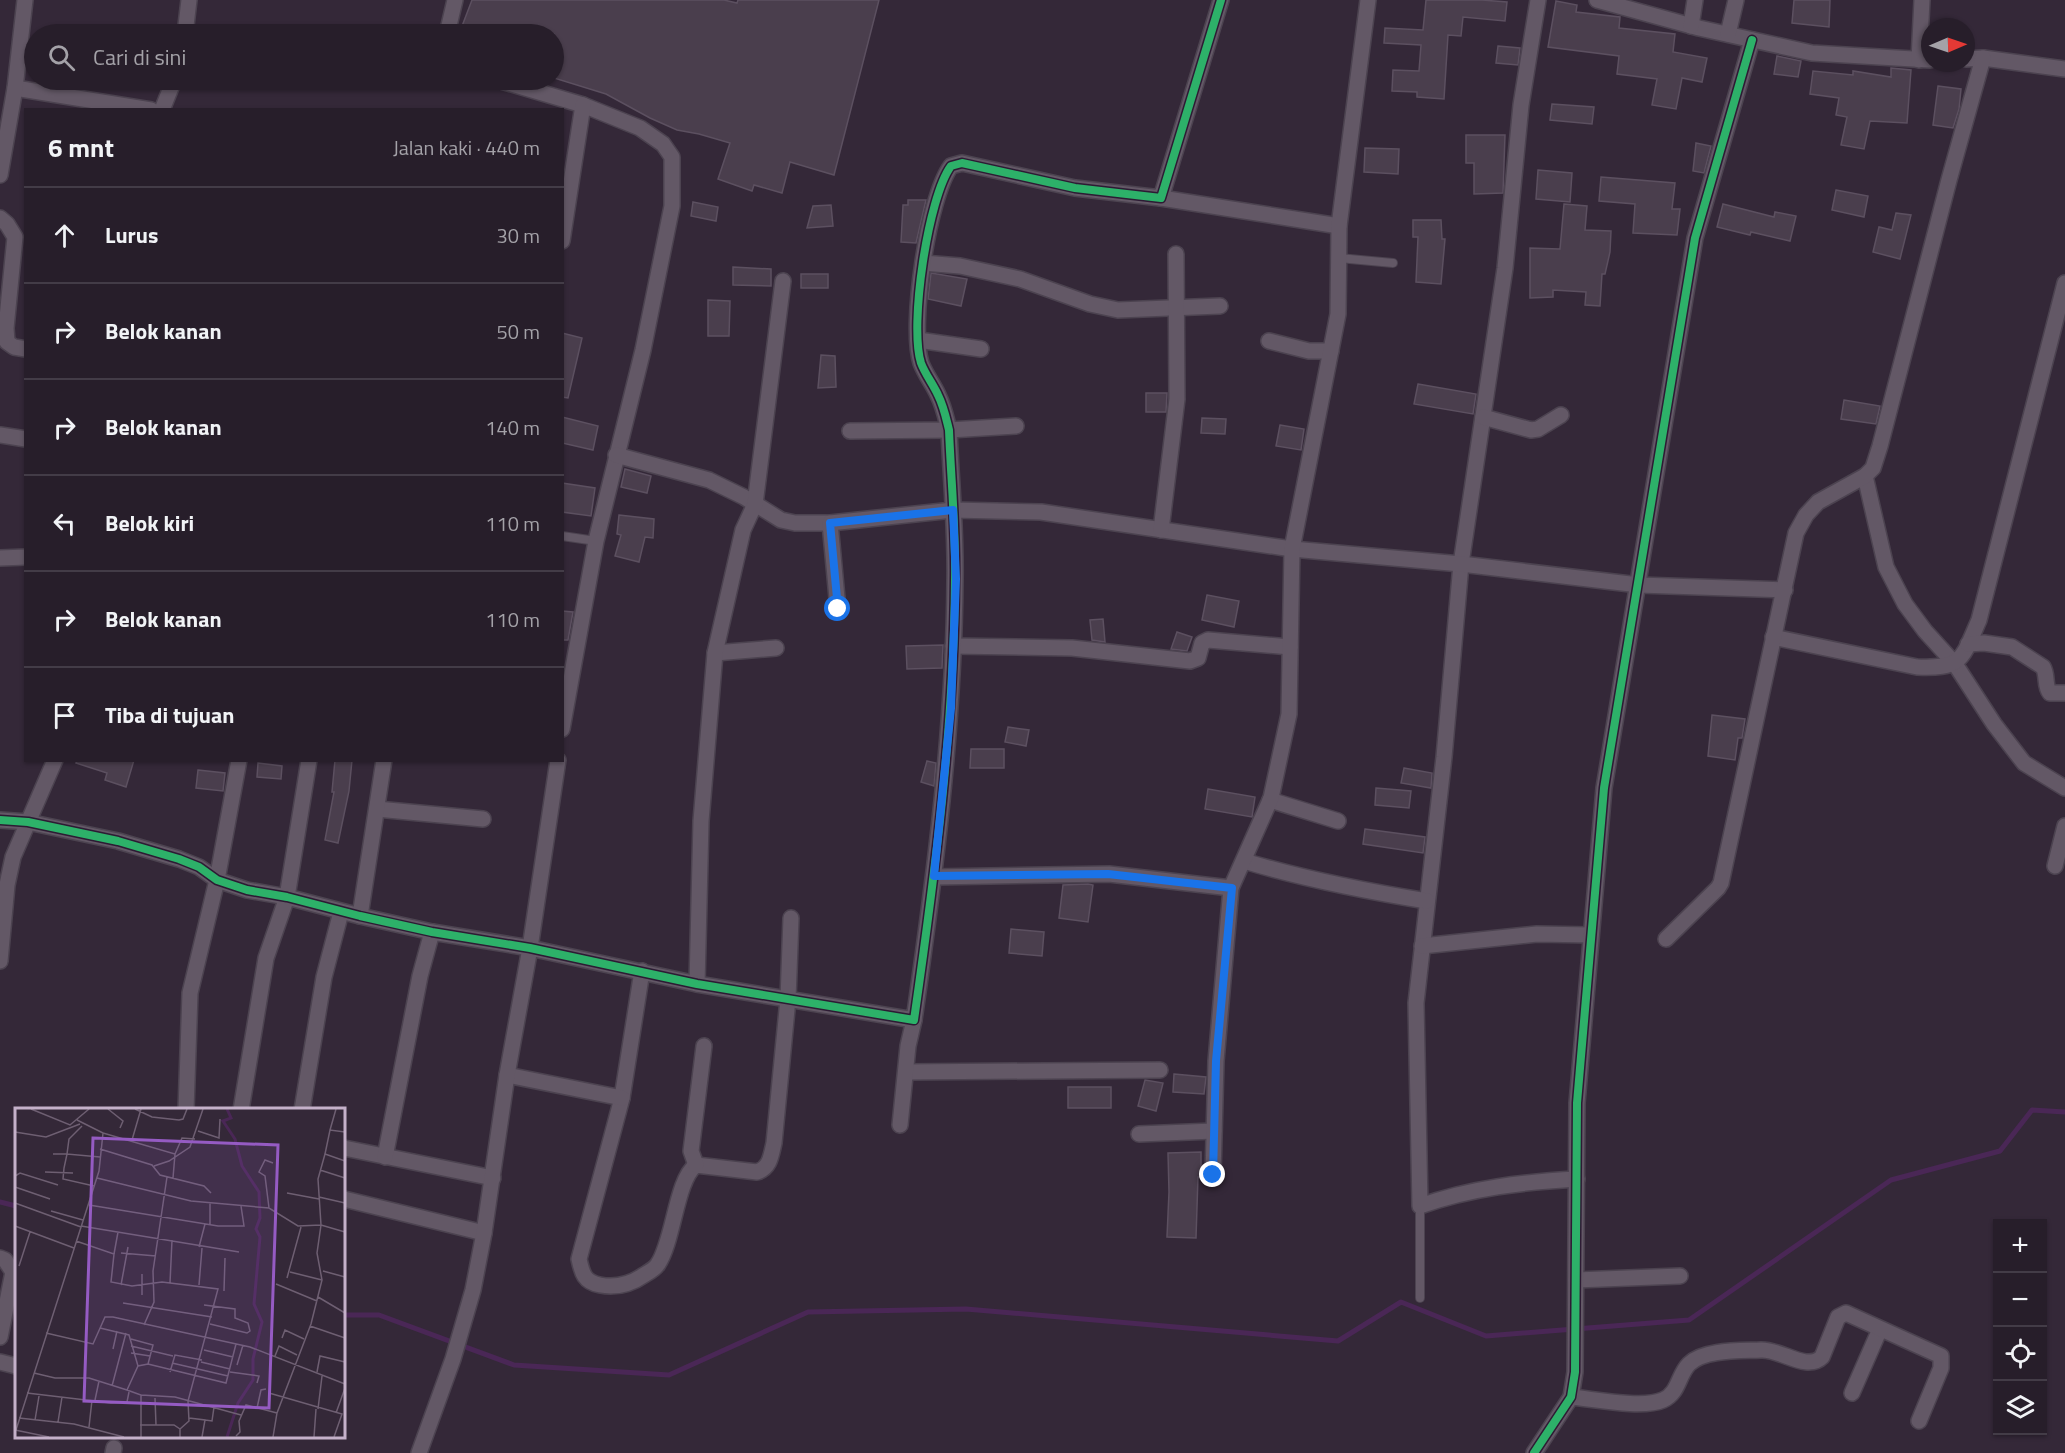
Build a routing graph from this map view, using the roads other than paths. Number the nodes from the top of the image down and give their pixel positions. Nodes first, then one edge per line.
1 (25, 0) edge
2 (189, 0) edge
3 (455, 0) edge
4 (1221, 0) edge
5 (1368, 0) edge
6 (1538, 0) edge
7 (1597, 0) edge
8 (1695, 0) edge
9 (1736, 0) edge
10 (1922, 0) edge
11 (1923, 18) edge
12 (186, 24) edge
13 (449, 24) edge
14 (1691, 26) junction
15 (1728, 34) junction
16 (1752, 40) junction
17 (1975, 58) edge
18 (1983, 58) junction
19 (1921, 60) edge
20 (8, 67) edge
21 (2065, 69) edge
22 (15, 88) junction
23 (24, 89) edge
24 (27, 90) edge
25 (170, 90) edge
26 (532, 90) edge
27 (583, 105) junction
28 (140, 108) edge
29 (163, 108) edge
30 (0, 175) edge
31 (1161, 198) junction
32 (0, 218) edge
33 (1339, 226) junction
34 (564, 233) edge
35 (1176, 254) dead end
36 (1339, 258) junction
37 (923, 263) junction
38 (1393, 263) dead end
39 (783, 281) dead end
40 (2065, 283) edge
41 (1220, 306) dead end
42 (1176, 308) junction
43 (2062, 311) edge
44 (918, 340) junction
45 (1269, 341) dead end
46 (24, 349) edge
47 (981, 349) dead end
48 (1331, 351) junction
49 (1562, 415) dead end
50 (1483, 417) junction
51 (1016, 426) dead end
52 (850, 430) dead end
53 (949, 430) junction
54 (0, 435) edge
55 (24, 439) edge
56 (616, 455) junction
57 (1865, 476) junction
58 (755, 504) junction
59 (953, 510) junction
60 (830, 523) junction
61 (1161, 530) junction
62 (564, 536) edge
63 (596, 541) junction
64 (1292, 549) junction
65 (24, 557) edge
66 (0, 558) edge
67 (1461, 564) junction
68 (1639, 585) junction
69 (1785, 590) junction
70 (838, 609) dead end
71 (1773, 637) junction
72 (1968, 644) junction
73 (953, 646) junction
74 (1290, 647) junction
75 (776, 648) dead end
76 (715, 653) junction
77 (1955, 664) junction
78 (2065, 693) edge
79 (564, 717) edge
80 (54, 762) edge
81 (239, 762) edge
82 (309, 762) edge
83 (384, 762) edge
84 (558, 762) edge
85 (2065, 788) edge
86 (1270, 800) junction
87 (377, 809) junction
88 (483, 819) dead end
89 (0, 820) edge
90 (1338, 821) dead end
91 (28, 822) junction
92 (2065, 826) edge
93 (1244, 861) junction
94 (2055, 866) dead end
95 (934, 876) junction
96 (217, 879) junction
97 (1232, 888) junction
98 (287, 897) junction
99 (1427, 901) junction
100 (341, 912) junction
101 (360, 916) junction
102 (791, 918) dead end
103 (432, 932) junction
104 (1591, 935) junction
105 (1666, 939) dead end
106 (1422, 946) junction
107 (530, 948) junction
108 (0, 961) edge
109 (642, 971) junction
110 (697, 984) junction
111 (788, 999) junction
112 (914, 1020) junction
113 (704, 1046) dead end
114 (1160, 1070) dead end
115 (906, 1072) junction
116 (507, 1074) junction
117 (622, 1098) junction
118 (186, 1108) edge
119 (241, 1108) edge
120 (302, 1108) edge
121 (900, 1125) dead end
122 (1214, 1131) junction
123 (1139, 1134) dead end
124 (345, 1148) edge
125 (385, 1157) junction
126 (696, 1165) junction
127 (1213, 1175) dead end
128 (493, 1178) junction
129 (1577, 1179) junction
130 (345, 1199) edge
131 (1420, 1206) junction
132 (484, 1233) junction
133 (0, 1258) edge
134 (1680, 1276) dead end
135 (1576, 1280) junction
136 (1420, 1298) dead end
137 (1880, 1329) junction
138 (0, 1337) edge
139 (0, 1362) edge
140 (15, 1366) edge
141 (1852, 1393) dead end
142 (1570, 1397) junction
143 (1919, 1421) dead end
144 (1538, 1452) edge
145 (419, 1453) edge

1 - 20 street
2 - 12 street
3 - 13 street
4 - 31 street
5 - 33 street
6 - 50 street
7 - 14 street
8 - 14 street
9 - 15 street
10 - 11 street
14 - 15 street
15 - 16 street
16 - 19 street
16 - 68 street
17 - 18 street
18 - 21 street
18 - 57 street
20 - 22 street
22 - 23 street
22 - 30 street
24 - 28 street
25 - 29 street
26 - 27 street
27 - 34 street
27 - 56 street
31 - 33 street
31 - 37 street
32 - 46 street
33 - 36 street
35 - 42 street
36 - 38 lane
36 - 48 street
37 - 42 street
37 - 44 street
39 - 58 street
40 - 43 street
41 - 42 street
42 - 61 street
43 - 72 street
44 - 47 street
44 - 53 street
45 - 48 street
48 - 64 street
49 - 50 street
50 - 67 street
51 - 53 street
52 - 53 street
53 - 59 street
54 - 55 street
56 - 58 street
56 - 63 street
57 - 69 street
57 - 77 street
58 - 60 street
58 - 76 street
59 - 60 street
59 - 61 street
59 - 73 street
60 - 70 street
61 - 64 street
62 - 63 lane
63 - 79 street
64 - 67 street
64 - 74 street
65 - 66 street
67 - 68 street
67 - 99 street
68 - 69 street
68 - 104 street
69 - 71 street
71 - 77 street
71 - 105 street
72 - 77 street
72 - 78 street
73 - 74 street
73 - 95 street
74 - 86 street
75 - 76 street
76 - 110 street
77 - 85 street
80 - 91 street
81 - 96 street
82 - 98 street
83 - 87 street
84 - 107 street
86 - 90 street
86 - 93 street
87 - 88 street
87 - 101 street
89 - 91 street
91 - 96 street
91 - 108 street
92 - 94 street
93 - 97 street
93 - 99 street
95 - 97 street
95 - 112 street
96 - 98 street
96 - 118 street
97 - 122 street
98 - 100 street
98 - 119 street
99 - 106 street
100 - 101 street
100 - 120 street
101 - 103 street
102 - 111 street
103 - 107 street
103 - 125 street
104 - 106 street
104 - 129 street
106 - 131 street
107 - 109 street
107 - 116 street
109 - 110 street
109 - 117 street
110 - 111 street
111 - 112 street
111 - 126 street
112 - 115 street
113 - 126 street
114 - 115 street
115 - 121 street
116 - 117 street
116 - 128 street
117 - 126 street
122 - 123 street
122 - 127 street
124 - 125 street
125 - 128 street
128 - 132 street
129 - 131 street
129 - 135 street
130 - 132 street
131 - 136 lane
132 - 145 street
133 - 138 street
134 - 135 street
135 - 142 street
137 - 141 street
137 - 142 street
137 - 143 street
139 - 140 street
142 - 144 street

